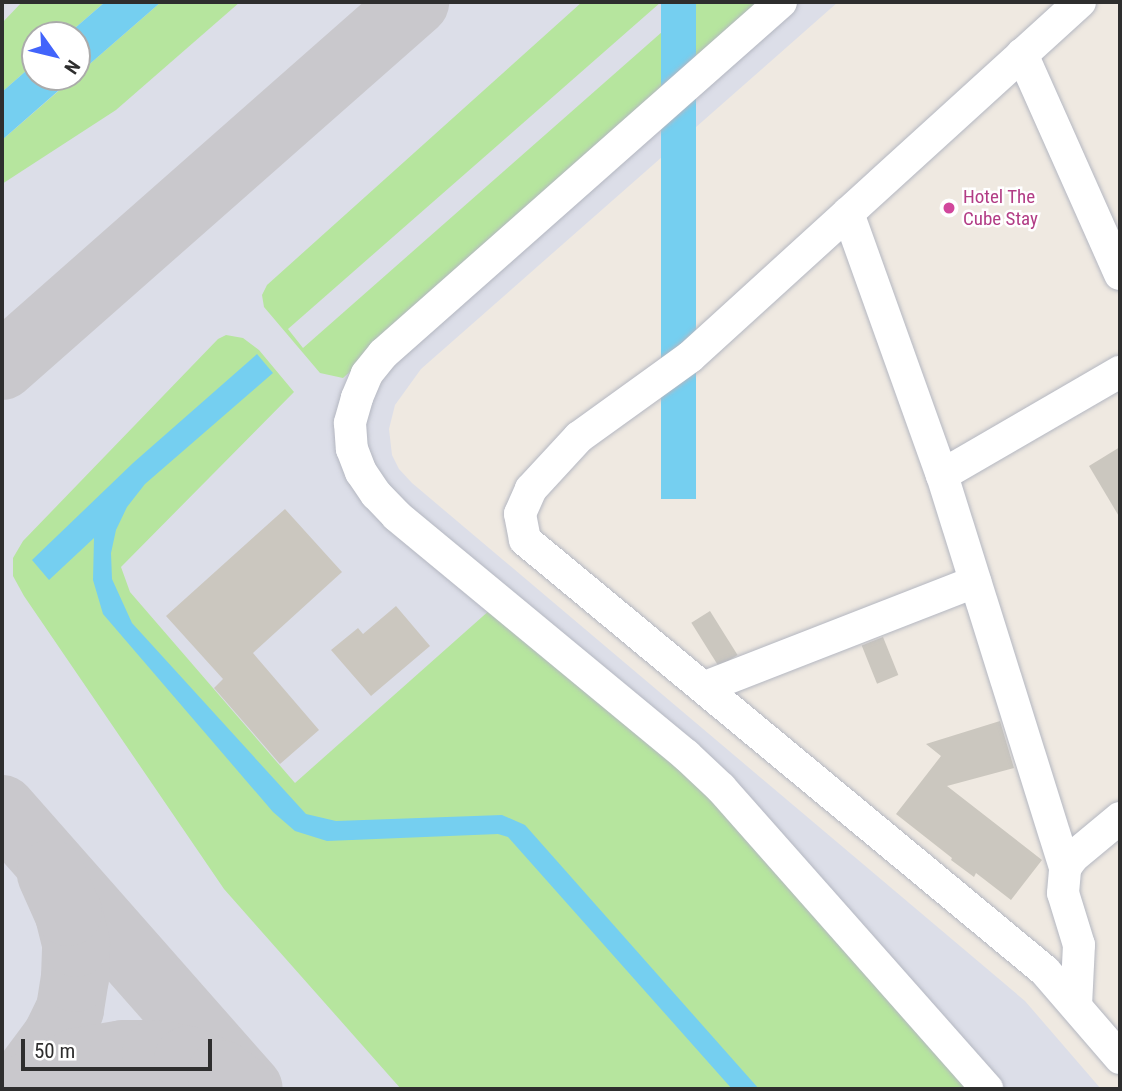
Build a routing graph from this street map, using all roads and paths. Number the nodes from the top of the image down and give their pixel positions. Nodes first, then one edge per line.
1 (782, 2) edge
2 (1080, 2) edge
3 (1022, 54) junction
4 (848, 213) junction
5 (1120, 274) edge
6 (1120, 372) edge
7 (942, 475) junction
8 (975, 582) junction
9 (705, 687) junction
10 (1120, 818) edge
11 (1065, 868) junction
12 (1076, 1006) junction
13 (1120, 1058) edge
14 (987, 1089) edge

1 - 14 street
2 - 3 street
3 - 4 street
3 - 5 street
4 - 7 street
4 - 9 street
6 - 7 street
7 - 8 street
8 - 9 street
8 - 11 street
9 - 12 street
10 - 11 street
11 - 12 street
12 - 13 street

